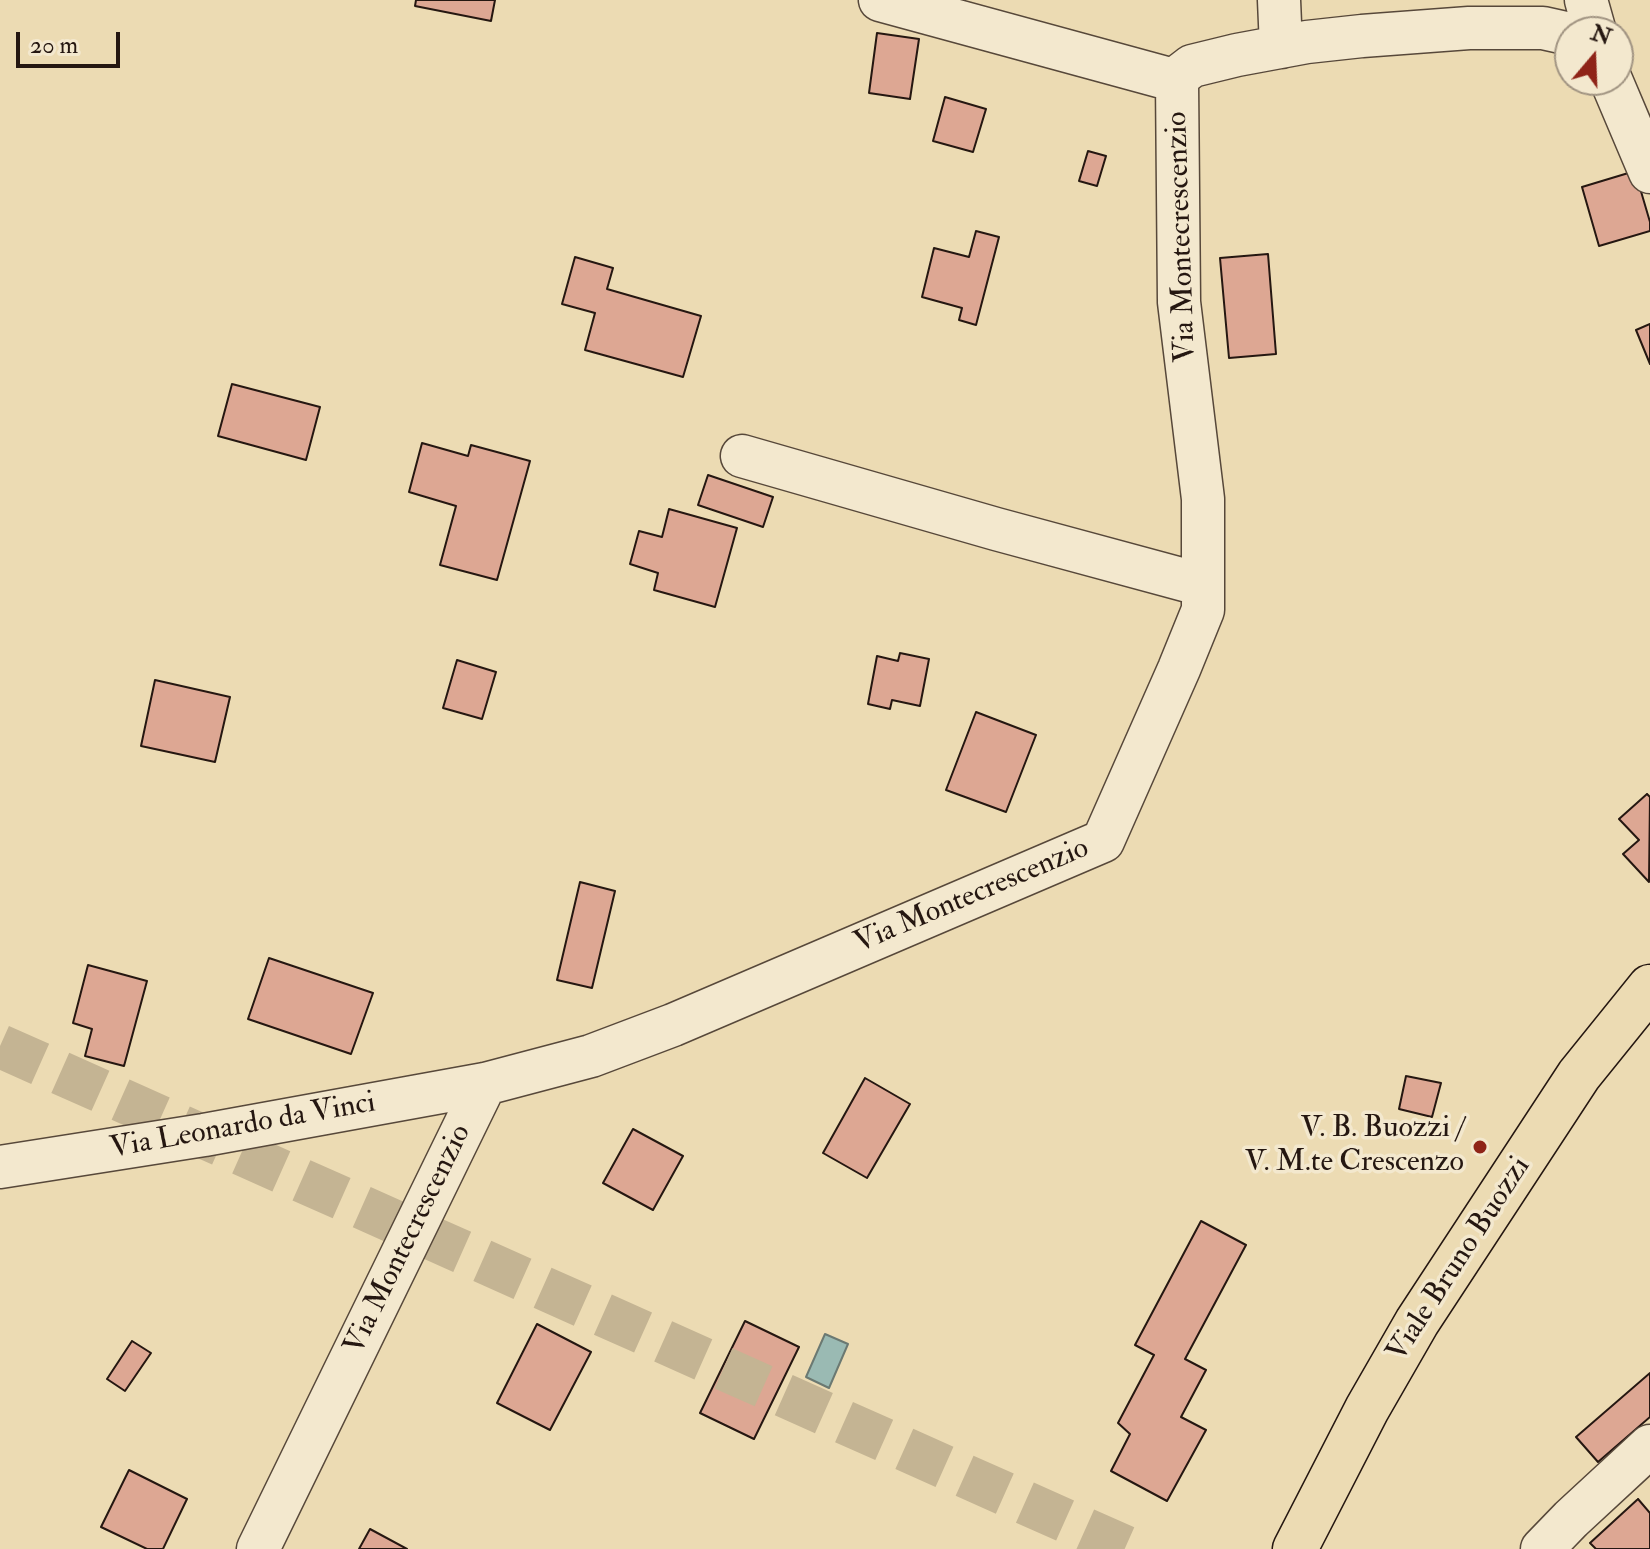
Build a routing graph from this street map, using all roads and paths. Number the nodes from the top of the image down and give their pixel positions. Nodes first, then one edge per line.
1 (880, 0) edge
2 (1279, 0) edge
3 (954, 10) edge
4 (1554, 30) edge
5 (1281, 47) junction
6 (1177, 81) junction
7 (1618, 96) edge
8 (1650, 172) edge
9 (742, 456) dead end
10 (1203, 585) junction
11 (1650, 987) edge
12 (485, 1084) junction
13 (0, 1167) edge
14 (1650, 1446) edge
15 (258, 1549) edge
16 (1295, 1549) edge
17 (1542, 1549) edge

1 - 3 street
2 - 5 street
3 - 6 street
4 - 5 street, Via Montecrescenzio
5 - 6 street, Via Montecrescenzio
6 - 10 street, Via Montecrescenzio
7 - 8 street
9 - 10 street
10 - 12 street, Via Montecrescenzio
11 - 16 main road, Viale Bruno Buozzi
12 - 13 street, Via Leonardo da Vinci
12 - 15 street, Via Montecrescenzio
14 - 17 street

